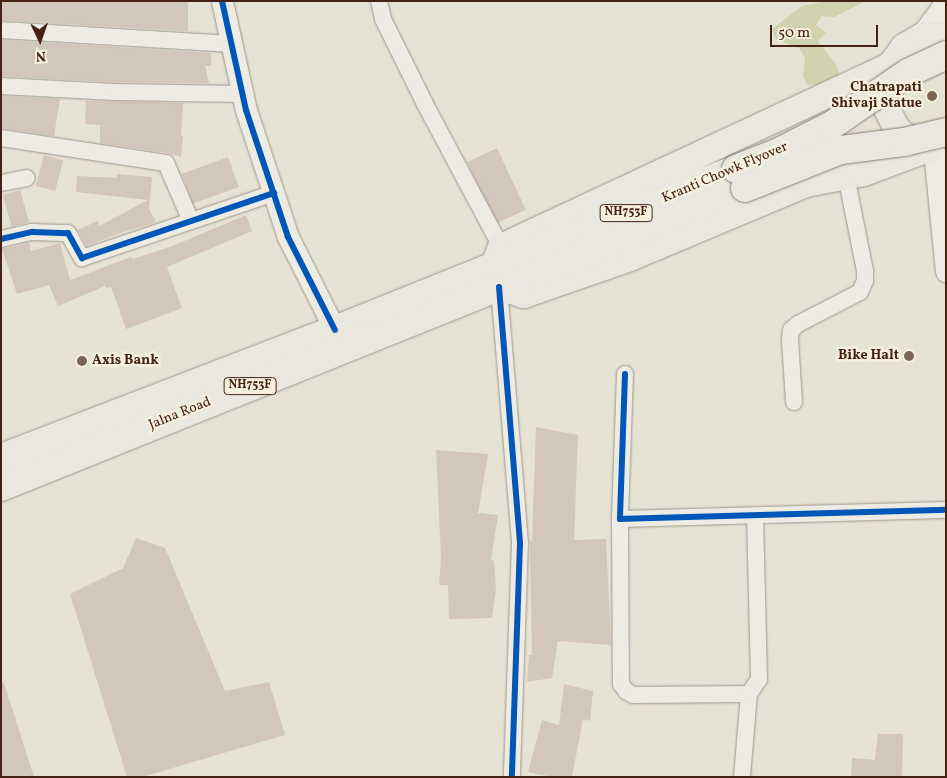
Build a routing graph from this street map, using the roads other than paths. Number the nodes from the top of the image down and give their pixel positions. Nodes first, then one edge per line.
1 (222, 1) edge
2 (379, 1) edge
3 (946, 3) edge
4 (1, 30) edge
5 (935, 35) edge
6 (232, 44) junction
7 (946, 55) edge
8 (890, 66) junction
9 (1, 86) edge
10 (242, 94) junction
11 (1, 138) edge
12 (939, 146) edge
13 (846, 176) junction
14 (28, 178) dead end
15 (741, 179) junction
16 (1, 183) edge
17 (274, 193) junction
18 (191, 221) junction
19 (1, 239) edge
20 (498, 267) junction
21 (946, 270) edge
22 (335, 330) junction
23 (625, 374) dead end
24 (794, 402) dead end
25 (1, 458) edge
26 (1, 487) edge
27 (946, 510) edge
28 (755, 515) junction
29 (620, 519) junction
30 (748, 694) junction
31 (512, 777) edge
32 (742, 777) edge

1 - 6 street
2 - 20 street
3 - 5 main road
4 - 6 street
5 - 8 main road
6 - 10 street
7 - 15 highway, Kranti Chowk Flyover / NH753F, bridge
8 - 12 main road
8 - 20 main road
9 - 10 street
10 - 17 street
11 - 18 street
12 - 13 main road
12 - 15 highway, Kranti Chowk Flyover / NH753F, bridge
12 - 21 street
13 - 20 main road
13 - 24 street
14 - 16 street
15 - 20 highway, Kranti Chowk Flyover / NH753F
17 - 18 street
17 - 22 street
18 - 19 street
20 - 22 highway, Jalna Road / NH753F
20 - 26 highway, Jalna Road / NH753F
20 - 31 street
22 - 25 highway, Jalna Road / NH753F
23 - 29 street
27 - 28 street
28 - 29 street
28 - 30 street
29 - 30 street
30 - 32 street

